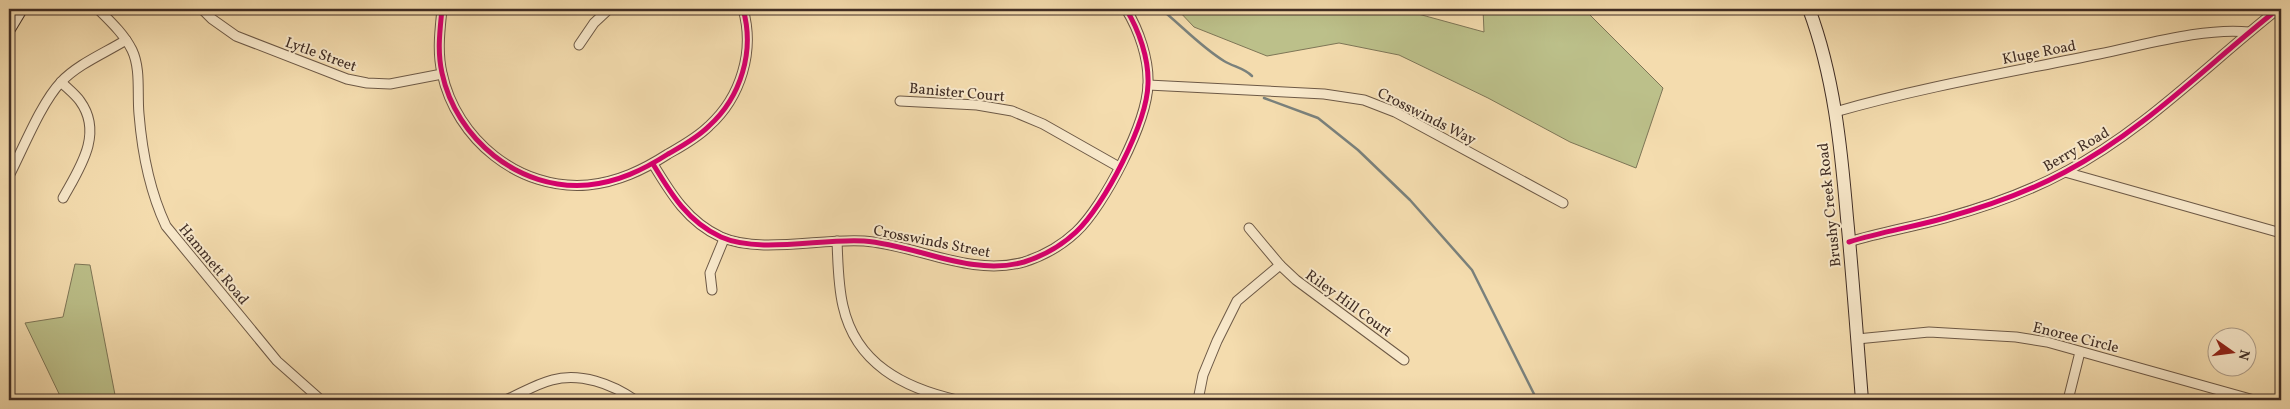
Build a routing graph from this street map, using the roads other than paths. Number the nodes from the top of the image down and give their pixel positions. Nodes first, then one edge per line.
1 (22, 9) edge
2 (98, 9) edge
3 (202, 9) edge
4 (442, 9) edge
5 (609, 9) edge
6 (743, 9) edge
7 (1126, 9) edge
8 (1809, 9) edge
9 (2278, 9) edge
10 (9, 29) edge
11 (2249, 32) junction
12 (126, 40) junction
13 (579, 45) dead end
14 (442, 74) junction
15 (61, 82) junction
16 (1148, 85) junction
17 (900, 101) dead end
18 (1835, 112) junction
19 (653, 164) junction
20 (1119, 166) junction
21 (2066, 172) junction
22 (9, 176) edge
23 (62, 198) dead end
24 (1563, 203) dead end
25 (1249, 228) dead end
26 (2281, 233) edge
27 (724, 238) junction
28 (837, 242) junction
29 (1849, 242) junction
30 (1280, 265) junction
31 (712, 290) dead end
32 (1858, 339) junction
33 (2080, 352) junction
34 (1404, 360) dead end
35 (321, 400) edge
36 (506, 400) edge
37 (635, 400) edge
38 (953, 400) edge
39 (1198, 400) edge
40 (1862, 400) edge
41 (2068, 400) edge
42 (2254, 400) edge

1 - 10 main road
2 - 12 street, Hammett Road
3 - 14 street, Lytle Street
4 - 14 street
5 - 13 street
6 - 19 street
7 - 16 street, Crosswinds Street
8 - 18 main road, Brushy Creek Road
9 - 11 street, Berry Road
11 - 18 street, Kluge Road
11 - 21 street, Berry Road
12 - 15 street
12 - 35 street, Hammett Road
14 - 19 street
15 - 22 street
15 - 23 street
16 - 20 street, Crosswinds Street
16 - 24 street, Crosswinds Way
17 - 20 street, Banister Court
18 - 29 main road, Brushy Creek Road
19 - 27 street, Crosswinds Street
20 - 28 street, Crosswinds Street
21 - 26 street
21 - 29 street, Berry Road
25 - 30 street, Riley Hill Court
27 - 28 street, Crosswinds Street
27 - 31 street
28 - 38 street
29 - 32 main road, Brushy Creek Road
30 - 34 street, Riley Hill Court
30 - 39 street
32 - 33 street, Enoree Circle
32 - 40 main road, Brushy Creek Road
33 - 41 street
33 - 42 street, Enoree Circle
36 - 37 street

